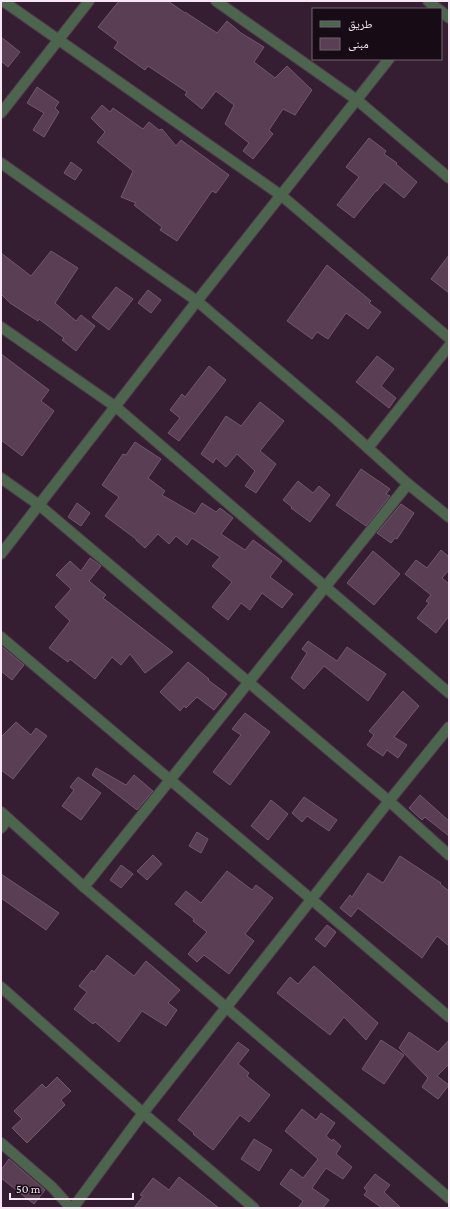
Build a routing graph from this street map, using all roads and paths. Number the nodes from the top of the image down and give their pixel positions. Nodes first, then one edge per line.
1 (3, 1) edge
2 (89, 1) edge
3 (216, 1) edge
4 (58, 40) junction
5 (388, 60) edge
6 (357, 100) junction
7 (1, 113) edge
8 (1, 163) edge
9 (449, 178) edge
10 (282, 196) junction
11 (197, 301) junction
12 (1, 328) edge
13 (449, 338) edge
14 (449, 346) edge
15 (116, 407) junction
16 (368, 448) junction
17 (1, 478) edge
18 (408, 484) junction
19 (39, 505) junction
20 (449, 518) edge
21 (1, 554) edge
22 (325, 587) junction
23 (1, 637) edge
24 (249, 682) junction
25 (449, 693) edge
26 (449, 727) edge
27 (170, 781) junction
28 (389, 801) junction
29 (5, 816) edge
30 (1, 828) edge
31 (449, 855) edge
32 (84, 887) junction
33 (311, 899) junction
34 (1, 987) edge
35 (227, 1008) junction
36 (449, 1017) edge
37 (143, 1113) junction
38 (1, 1142) edge
39 (449, 1198) edge
40 (449, 1203) edge
41 (72, 1208) edge
42 (254, 1208) edge
43 (446, 1208) edge

1 - 4 street
2 - 4 street
3 - 6 street
4 - 7 street
4 - 10 street
5 - 6 street
6 - 9 street
6 - 10 street
8 - 11 street
10 - 11 street
10 - 13 street
11 - 15 street
11 - 16 street
12 - 15 street
14 - 16 street
15 - 19 street
15 - 22 street
16 - 18 street
17 - 19 street
18 - 20 street
18 - 22 street
19 - 21 street
19 - 24 street
22 - 24 street
22 - 25 street
23 - 27 street
24 - 27 street
24 - 28 street
26 - 28 street
27 - 32 street
27 - 33 street
28 - 31 street
28 - 33 street
29 - 30 street
29 - 32 street
32 - 35 street
33 - 35 street
33 - 36 street
34 - 37 street
35 - 37 street
35 - 39 street
37 - 41 street
37 - 42 street
38 - 41 street
40 - 43 street

